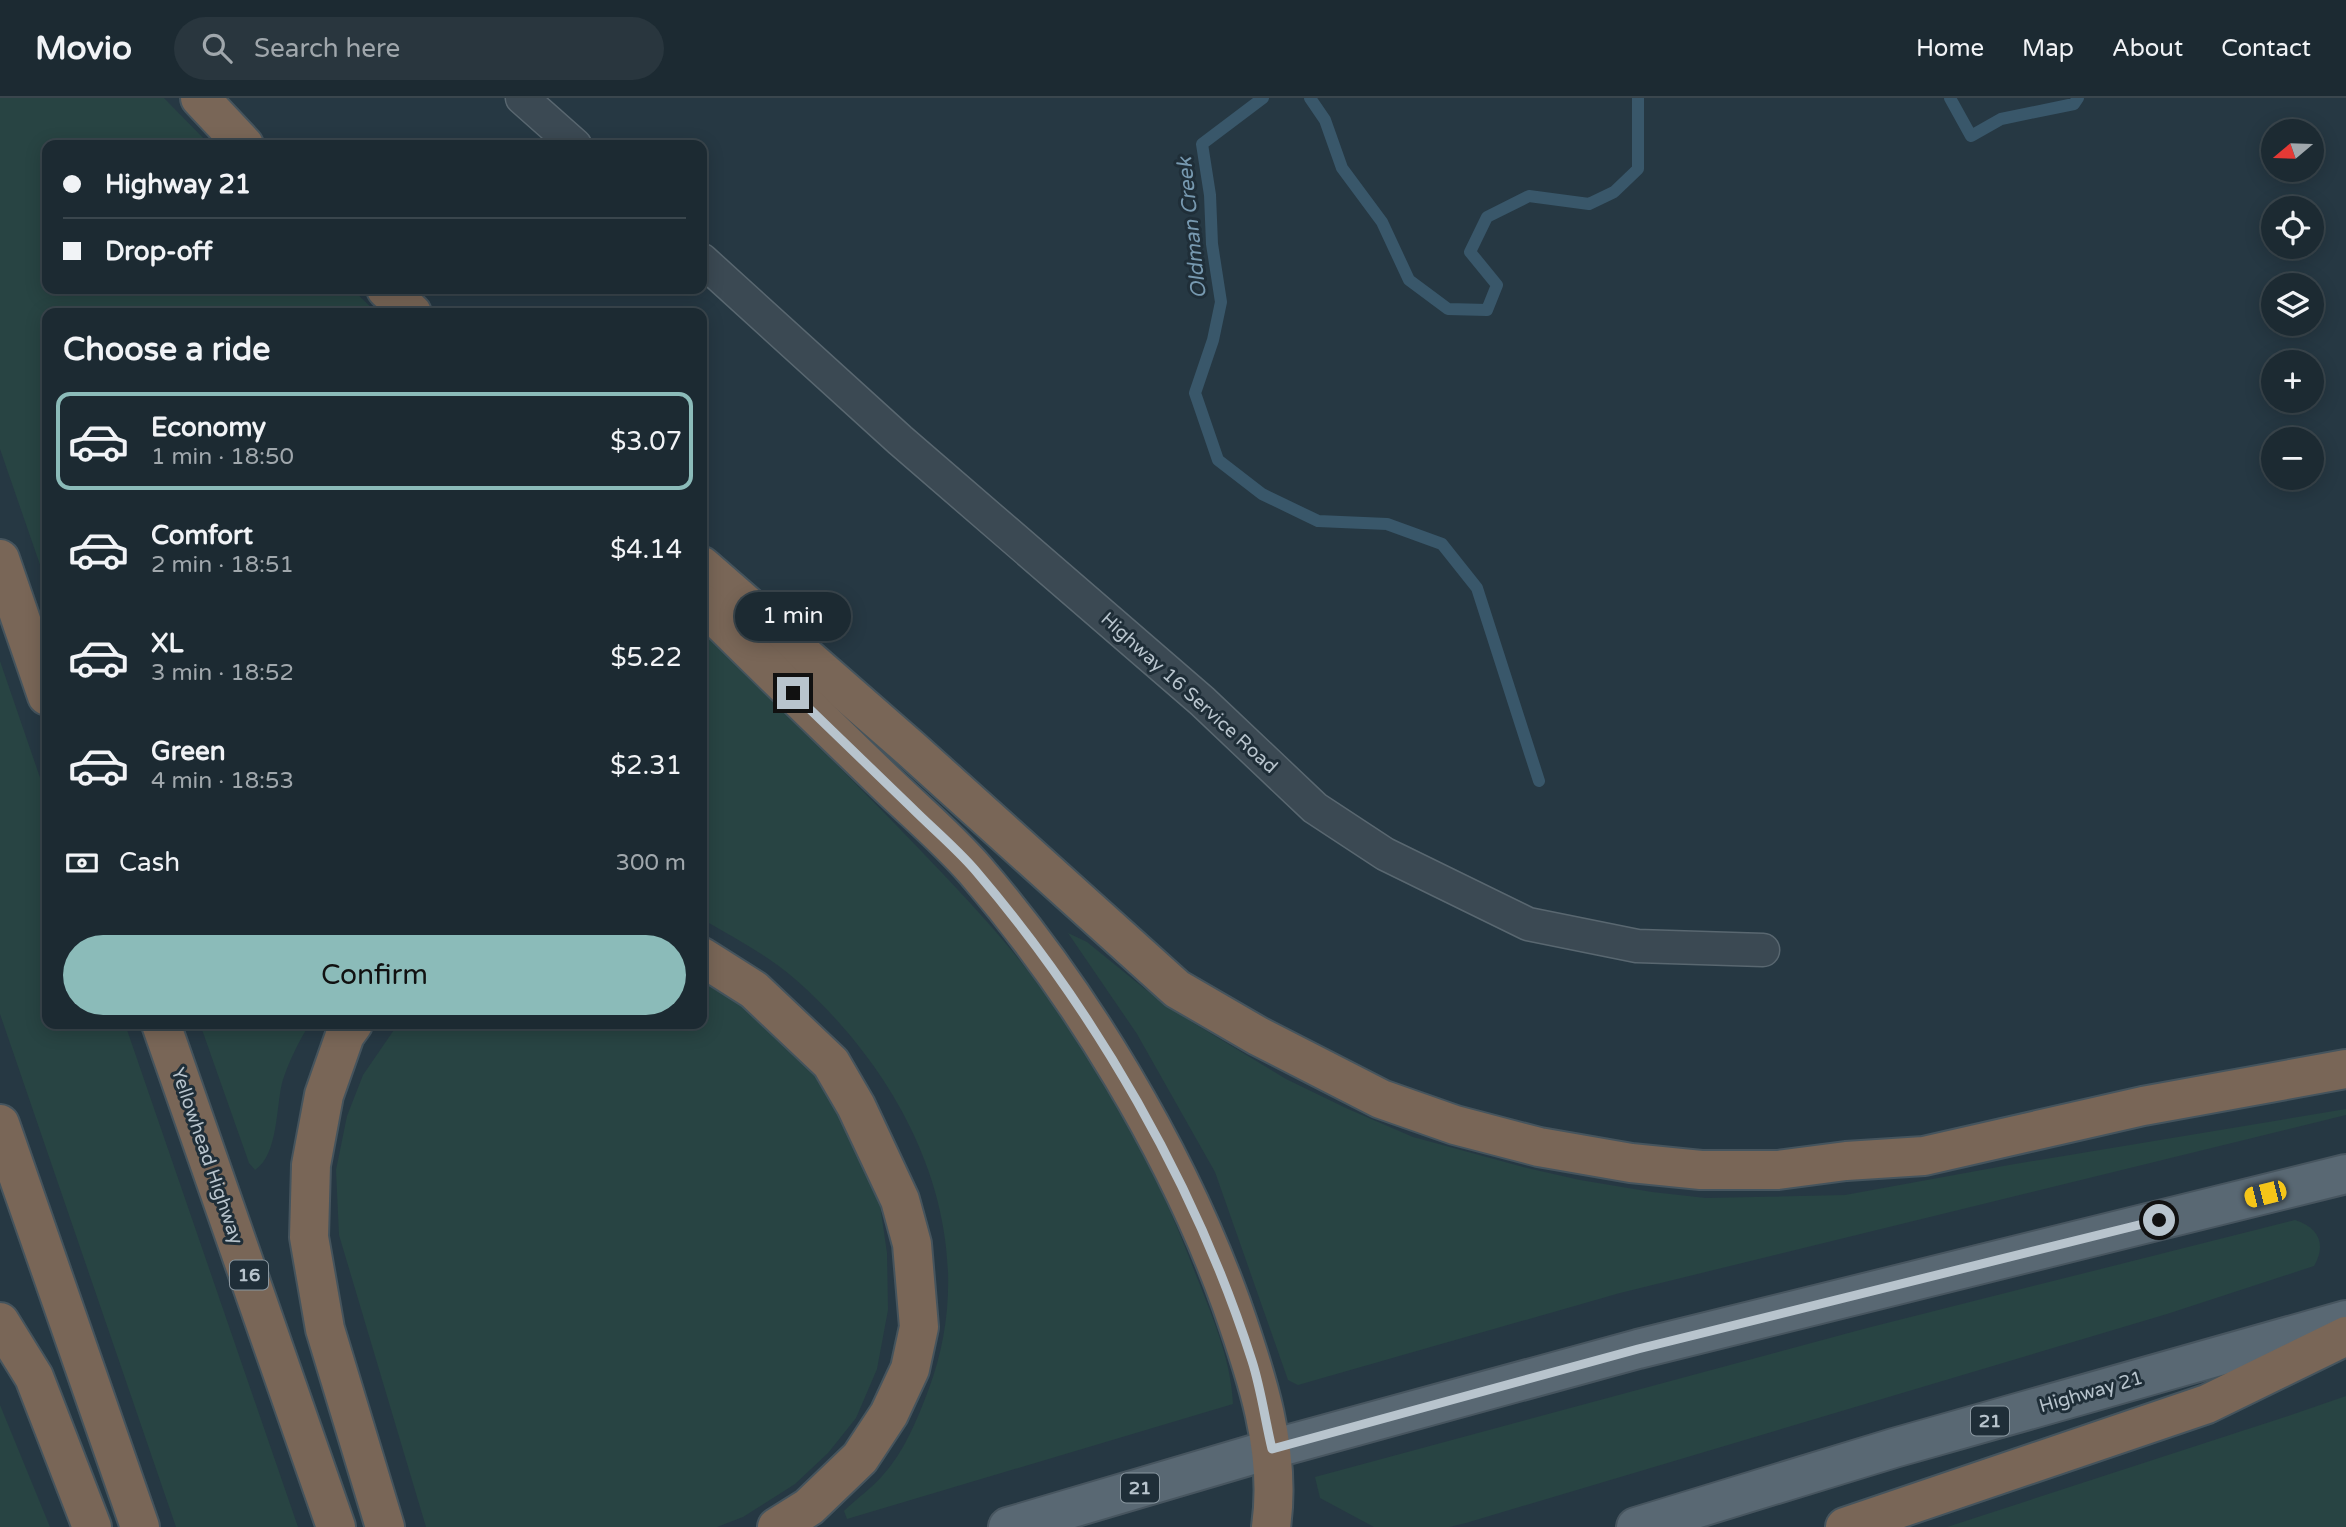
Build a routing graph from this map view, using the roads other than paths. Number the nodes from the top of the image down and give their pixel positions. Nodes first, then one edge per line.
1 (200, 98) edge
2 (522, 98) edge
3 (239, 140) edge
4 (569, 140) edge
5 (707, 265) edge
6 (391, 294) edge
7 (407, 308) edge
8 (0, 559) edge
9 (707, 570) edge
10 (707, 608) edge
11 (42, 681) edge
12 (1763, 950) dead end
13 (707, 960) edge
14 (163, 1029) edge
15 (349, 1029) edge
16 (2346, 1069) edge
17 (0, 1124) edge
18 (2346, 1174) edge
19 (2346, 1320) edge
20 (0, 1322) edge
21 (2346, 1336) edge
22 (1272, 1449) junction
23 (92, 1527) edge
24 (140, 1527) edge
25 (336, 1527) edge
26 (385, 1527) edge
27 (777, 1527) edge
28 (1008, 1527) edge
29 (1271, 1527) edge
30 (1636, 1527) edge
31 (1845, 1527) edge

1 - 3 highway
2 - 4 street
5 - 12 street, Highway 16 Service Road
6 - 7 highway
8 - 11 highway
9 - 16 highway
10 - 22 highway
13 - 27 highway
14 - 25 highway, Yellowhead Highway / 16
15 - 26 highway
17 - 24 highway
18 - 22 main road, 21
19 - 30 main road, Highway 21 / 21
20 - 23 highway
21 - 31 highway
22 - 28 main road, 21
22 - 29 highway

